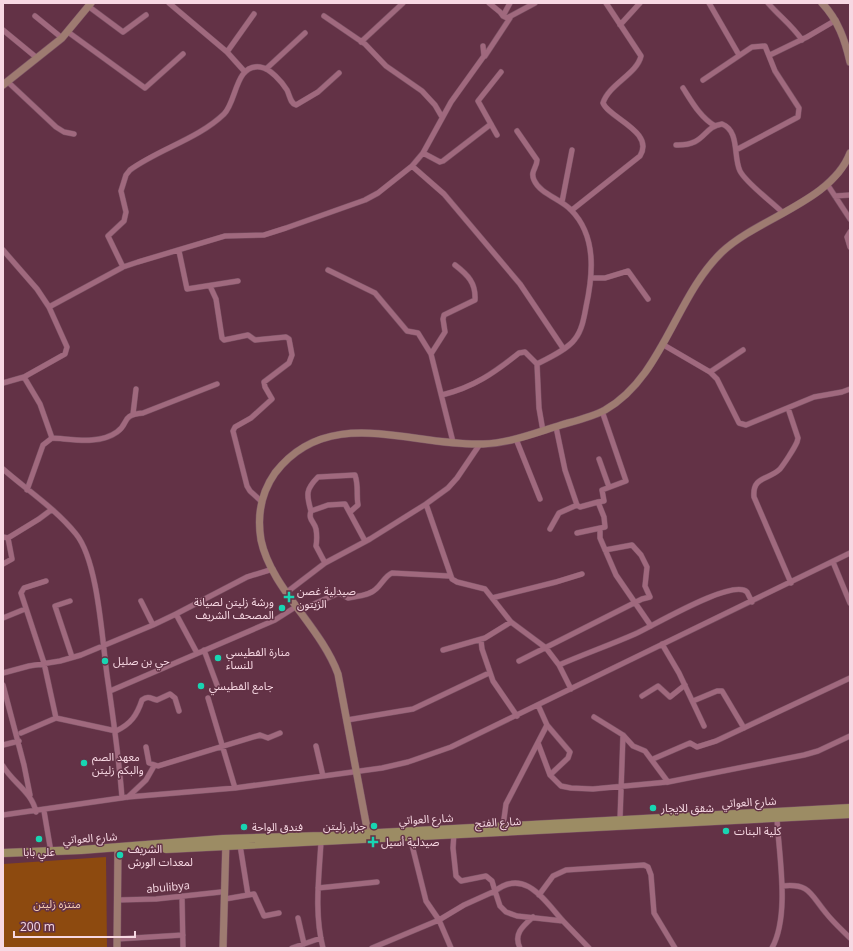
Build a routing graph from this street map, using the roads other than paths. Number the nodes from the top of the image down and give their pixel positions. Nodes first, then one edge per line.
1 (169, 3) edge
2 (403, 3) edge
3 (489, 3) edge
4 (510, 3) edge
5 (535, 3) edge
6 (606, 3) edge
7 (640, 3) edge
8 (709, 3) edge
9 (768, 3) edge
10 (822, 3) edge
11 (90, 5) edge
12 (254, 14) dead end
13 (146, 15) dead end
14 (35, 16) dead end
15 (324, 16) dead end
16 (503, 16) junction
17 (510, 18) junction
18 (836, 20) junction
19 (620, 25) junction
20 (3, 30) edge
21 (68, 32) junction
22 (305, 33) dead end
23 (62, 38) junction
24 (802, 40) junction
25 (361, 42) junction
26 (483, 46) dead end
27 (227, 52) junction
28 (183, 54) dead end
29 (739, 55) junction
30 (770, 55) junction
31 (484, 56) junction
32 (37, 58) junction
33 (850, 59) edge
34 (266, 68) junction
35 (245, 72) junction
36 (501, 72) dead end
37 (339, 73) dead end
38 (703, 80) dead end
39 (5, 83) edge
40 (683, 88) dead end
41 (442, 118) junction
42 (491, 124) junction
43 (715, 126) junction
44 (517, 131) dead end
45 (74, 134) dead end
46 (497, 135) dead end
47 (676, 145) dead end
48 (572, 150) dead end
49 (736, 150) junction
50 (423, 153) junction
51 (850, 153) edge
52 (412, 166) junction
53 (827, 184) junction
54 (850, 195) edge
55 (835, 196) junction
56 (562, 202) junction
57 (572, 210) junction
58 (782, 212) junction
59 (850, 219) edge
60 (850, 232) edge
61 (850, 247) edge
62 (3, 250) edge
63 (179, 251) junction
64 (455, 265) dead end
65 (123, 267) junction
66 (328, 270) dead end
67 (592, 278) junction
68 (238, 281) dead end
69 (210, 286) junction
70 (648, 299) dead end
71 (49, 308) junction
72 (662, 344) junction
73 (563, 348) junction
74 (743, 350) dead end
75 (431, 354) junction
76 (537, 364) junction
77 (710, 372) junction
78 (24, 377) junction
79 (3, 383) edge
80 (217, 384) dead end
81 (136, 389) dead end
82 (850, 389) edge
83 (442, 395) junction
84 (788, 408) junction
85 (602, 411) junction
86 (133, 414) junction
87 (556, 427) junction
88 (543, 431) junction
89 (52, 438) junction
90 (516, 440) junction
91 (453, 442) junction
92 (480, 444) junction
93 (599, 459) dead end
94 (3, 469) edge
95 (609, 487) junction
96 (27, 490) junction
97 (540, 500) dead end
98 (261, 501) junction
99 (598, 502) junction
100 (426, 504) junction
101 (577, 505) junction
102 (51, 510) junction
103 (312, 511) junction
104 (350, 512) junction
105 (550, 529) dead end
106 (600, 529) junction
107 (577, 533) dead end
108 (6, 537) edge
109 (365, 541) junction
110 (605, 550) junction
111 (850, 553) edge
112 (833, 562) junction
113 (325, 563) junction
114 (3, 564) edge
115 (273, 569) junction
116 (582, 574) dead end
117 (449, 576) junction
118 (46, 581) dead end
119 (791, 583) junction
120 (287, 592) junction
121 (492, 598) junction
122 (70, 601) dead end
123 (141, 601) dead end
124 (752, 602) junction
125 (636, 603) junction
126 (850, 604) edge
127 (299, 608) junction
128 (25, 609) junction
129 (176, 614) junction
130 (3, 618) edge
131 (511, 622) junction
132 (153, 625) junction
133 (650, 626) junction
134 (481, 640) junction
135 (662, 644) junction
136 (103, 646) junction
137 (546, 648) junction
138 (204, 650) junction
139 (443, 650) dead end
140 (197, 652) junction
141 (72, 657) junction
142 (519, 661) dead end
143 (44, 663) junction
144 (559, 665) junction
145 (3, 673) edge
146 (489, 673) junction
147 (850, 678) edge
148 (217, 685) dead end
149 (685, 685) junction
150 (3, 687) edge
151 (571, 689) junction
152 (110, 691) junction
153 (642, 696) dead end
154 (208, 698) dead end
155 (693, 701) junction
156 (538, 705) junction
157 (178, 711) dead end
158 (517, 716) junction
159 (594, 717) dead end
160 (56, 718) junction
161 (347, 720) junction
162 (547, 725) junction
163 (704, 726) dead end
164 (744, 728) junction
165 (116, 731) junction
166 (21, 733) dead end
167 (280, 733) dead end
168 (623, 735) junction
169 (850, 736) edge
170 (18, 741) junction
171 (538, 743) junction
172 (3, 745) edge
173 (223, 746) junction
174 (316, 746) dead end
175 (146, 747) dead end
176 (653, 759) junction
177 (3, 766) edge
178 (154, 766) junction
179 (356, 771) junction
180 (550, 775) junction
181 (323, 776) junction
182 (668, 782) junction
183 (623, 786) junction
184 (235, 788) junction
185 (30, 795) junction
186 (128, 797) junction
187 (122, 798) junction
188 (850, 808) edge
189 (44, 811) junction
190 (36, 812) junction
191 (825, 812) junction
192 (850, 814) edge
193 (3, 815) edge
194 (777, 819) junction
195 (620, 820) junction
196 (687, 820) junction
197 (503, 826) junction
198 (454, 832) junction
199 (369, 836) junction
200 (410, 837) junction
201 (225, 842) junction
202 (321, 842) junction
203 (240, 845) junction
204 (116, 850) junction
205 (51, 852) junction
206 (3, 853) edge
207 (3, 857) edge
208 (377, 882) dead end
209 (782, 886) junction
210 (318, 888) junction
211 (495, 891) junction
212 (221, 892) junction
213 (248, 895) junction
214 (539, 895) junction
215 (182, 896) junction
216 (225, 899) junction
217 (117, 900) junction
218 (279, 913) dead end
219 (533, 917) junction
220 (298, 918) dead end
221 (439, 920) junction
222 (563, 921) junction
223 (183, 936) junction
224 (321, 938) junction
225 (850, 938) edge
226 (117, 939) junction
227 (304, 944) junction
228 (112, 948) edge
229 (116, 948) edge
230 (183, 948) edge
231 (219, 948) edge
232 (223, 948) edge
233 (292, 948) edge
234 (323, 948) edge
235 (374, 948) edge
236 (451, 948) edge
237 (520, 948) edge
238 (589, 948) edge
239 (675, 948) edge
240 (772, 948) edge

1 - 27 street
2 - 25 street
3 - 16 street
4 - 16 street
5 - 17 street
6 - 19 street
7 - 19 street
8 - 29 street
9 - 24 street
10 - 18 street
11 - 13 street
11 - 21 street
12 - 27 street
14 - 23 street
15 - 25 street
16 - 17 street
17 - 31 street
18 - 24 street
18 - 33 street
19 - 57 street
20 - 32 street
21 - 23 street
21 - 28 street
22 - 34 street
23 - 32 street
24 - 30 street
25 - 41 street
26 - 31 street
27 - 35 street
29 - 30 street
29 - 38 street
30 - 49 street
31 - 41 street
32 - 39 street
34 - 35 street
34 - 37 street
35 - 65 street
36 - 42 street
39 - 45 street
40 - 43 street
41 - 50 street
42 - 46 street
42 - 50 street
43 - 47 street
43 - 49 street
44 - 56 street
48 - 56 street
49 - 58 street
50 - 52 street
51 - 53 street
52 - 63 street
52 - 73 street
53 - 55 street
53 - 58 street
54 - 55 street
55 - 59 street
56 - 57 street
57 - 67 street
58 - 72 street
60 - 61 street
62 - 71 street
63 - 65 street
63 - 69 street
64 - 75 street
65 - 71 street
66 - 75 street
67 - 70 street
67 - 73 street
68 - 69 street
69 - 98 street
71 - 78 street
72 - 77 street
72 - 85 street
73 - 76 street
74 - 77 street
75 - 83 street
76 - 83 street
76 - 88 street
77 - 84 street
78 - 79 street
78 - 89 street
80 - 86 street
81 - 86 street
82 - 84 street
83 - 91 street
84 - 119 street
85 - 87 street
85 - 95 street
86 - 89 street
87 - 88 street
87 - 101 street
88 - 90 street
89 - 96 street
90 - 92 street
90 - 97 street
91 - 92 street
91 - 98 street
92 - 100 street
93 - 95 street
94 - 96 street
95 - 99 street
96 - 102 street
98 - 115 street
99 - 101 street
99 - 106 street
100 - 109 street
100 - 117 street
101 - 105 street
102 - 108 street
102 - 136 street
103 - 104 street
103 - 104 street
103 - 113 street
104 - 109 street
106 - 107 street
106 - 110 street
108 - 114 street
109 - 113 street
110 - 125 street
110 - 125 street
111 - 112 street
112 - 119 street
112 - 126 street
113 - 120 street
115 - 120 street
115 - 129 street
116 - 121 street
117 - 121 street
117 - 127 street
118 - 128 street
119 - 124 street
120 - 127 street
121 - 131 street
122 - 141 street
123 - 132 street
124 - 133 street
124 - 135 street
125 - 133 street
125 - 137 street
127 - 138 street
127 - 161 street
128 - 130 street
128 - 143 street
129 - 132 street
129 - 140 street
131 - 134 street
131 - 137 street
132 - 136 street
133 - 144 street
134 - 139 street
134 - 146 street
135 - 149 street
135 - 151 street
136 - 141 street
136 - 152 street
137 - 142 street
137 - 144 street
138 - 140 street
138 - 148 street
140 - 152 street
141 - 143 street
143 - 145 street
143 - 160 street
144 - 151 street
146 - 158 street
146 - 161 street
147 - 164 street
149 - 153 street
149 - 155 street
150 - 170 street
151 - 156 street
152 - 165 street
154 - 173 street
155 - 163 street
155 - 164 street
156 - 158 street
156 - 162 street
157 - 165 street
158 - 179 street
159 - 168 street
160 - 165 street
160 - 166 street
161 - 179 street
162 - 171 street
162 - 180 street
164 - 176 street
165 - 187 street
167 - 173 street
168 - 176 street
168 - 183 street
169 - 182 street
170 - 172 street
170 - 185 street
171 - 180 street
171 - 197 street
173 - 178 street
173 - 184 street
174 - 181 street
175 - 178 street
176 - 182 street
177 - 185 street
178 - 186 street
179 - 181 street
179 - 199 street
180 - 183 street
181 - 184 street
182 - 183 street
183 - 195 street
184 - 186 street
185 - 190 street
186 - 187 street
187 - 189 street
188 - 191 main road, شارع العواتي
189 - 190 street
189 - 205 street
190 - 193 street
191 - 192 main road, شارع الفتح
191 - 194 main road, شارع الفتح
191 - 196 main road, شارع العواتي
194 - 196 main road, شارع الفتح
194 - 209 street
195 - 196 main road, شارع العواتي
195 - 197 main road, شارع العواتي
196 - 198 main road, شارع الفتح
197 - 198 main road, شارع العواتي
198 - 199 main road, شارع العواتي
198 - 200 main road, شارع الفتح
198 - 211 street
199 - 200 main road, شارع الفتح
199 - 201 main road, شارع العواتي
199 - 202 main road, شارع الفتح
200 - 221 street
201 - 203 main road, شارع الفتح
201 - 204 main road, شارع العواتي
201 - 212 street
201 - 216 street
202 - 203 main road, شارع الفتح
202 - 210 street
203 - 213 street
204 - 205 main road, شارع العواتي
204 - 207 main road
204 - 217 street
204 - 228 street
205 - 206 main road, شارع العواتي
208 - 210 street
209 - 225 street
209 - 240 street
210 - 224 street
211 - 214 street
211 - 219 street
211 - 221 street
212 - 215 street, abulibya
212 - 231 street
213 - 216 street
213 - 218 street
214 - 222 street
214 - 239 street
215 - 217 street, abulibya
215 - 223 street
216 - 232 street
217 - 226 street
219 - 222 street
219 - 237 street
220 - 227 street
221 - 235 street
221 - 236 street
222 - 238 street
223 - 226 street
223 - 230 street
224 - 227 street
224 - 234 street
226 - 229 street
227 - 233 street

